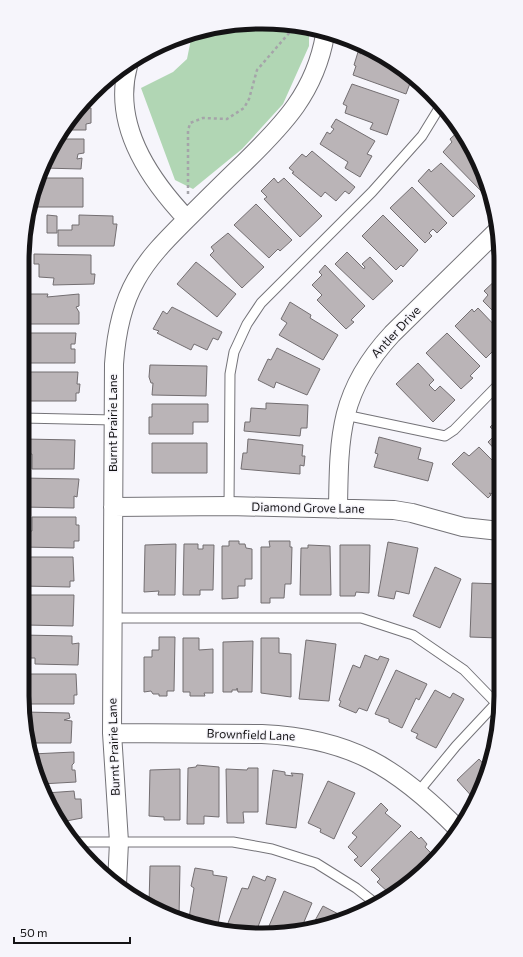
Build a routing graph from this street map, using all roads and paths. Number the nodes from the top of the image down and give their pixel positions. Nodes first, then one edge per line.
1 (290, 31) edge
2 (324, 37) edge
3 (126, 72) edge
4 (438, 110) edge
5 (187, 219) junction
6 (493, 235) edge
7 (494, 390) edge
8 (345, 415) junction
9 (29, 418) edge
10 (114, 420) junction
11 (229, 506) junction
12 (113, 507) junction
13 (338, 509) junction
14 (494, 530) edge
15 (113, 618) junction
16 (494, 697) edge
17 (494, 705) edge
18 (112, 733) junction
19 (419, 791) junction
20 (455, 826) edge
21 (81, 842) edge
22 (119, 842) junction
23 (117, 878) edge
24 (372, 900) edge

1 - 5 path
2 - 5 street, Burnt Prairie Lane
3 - 5 street
4 - 11 lane
5 - 10 street, Burnt Prairie Lane
6 - 8 street, Antler Drive
7 - 8 lane
8 - 13 street, Antler Drive
9 - 10 lane
10 - 12 street, Burnt Prairie Lane
11 - 12 street, Diamond Grove Lane
11 - 13 street, Diamond Grove Lane
12 - 15 street, Burnt Prairie Lane
13 - 14 street, Diamond Grove Lane
15 - 16 lane
15 - 18 street, Burnt Prairie Lane
17 - 19 lane
18 - 19 street, Brownfield Lane
18 - 22 street, Burnt Prairie Lane
19 - 20 street, Brownfield Lane
21 - 22 lane
22 - 23 street, Burnt Prairie Lane
22 - 24 lane

